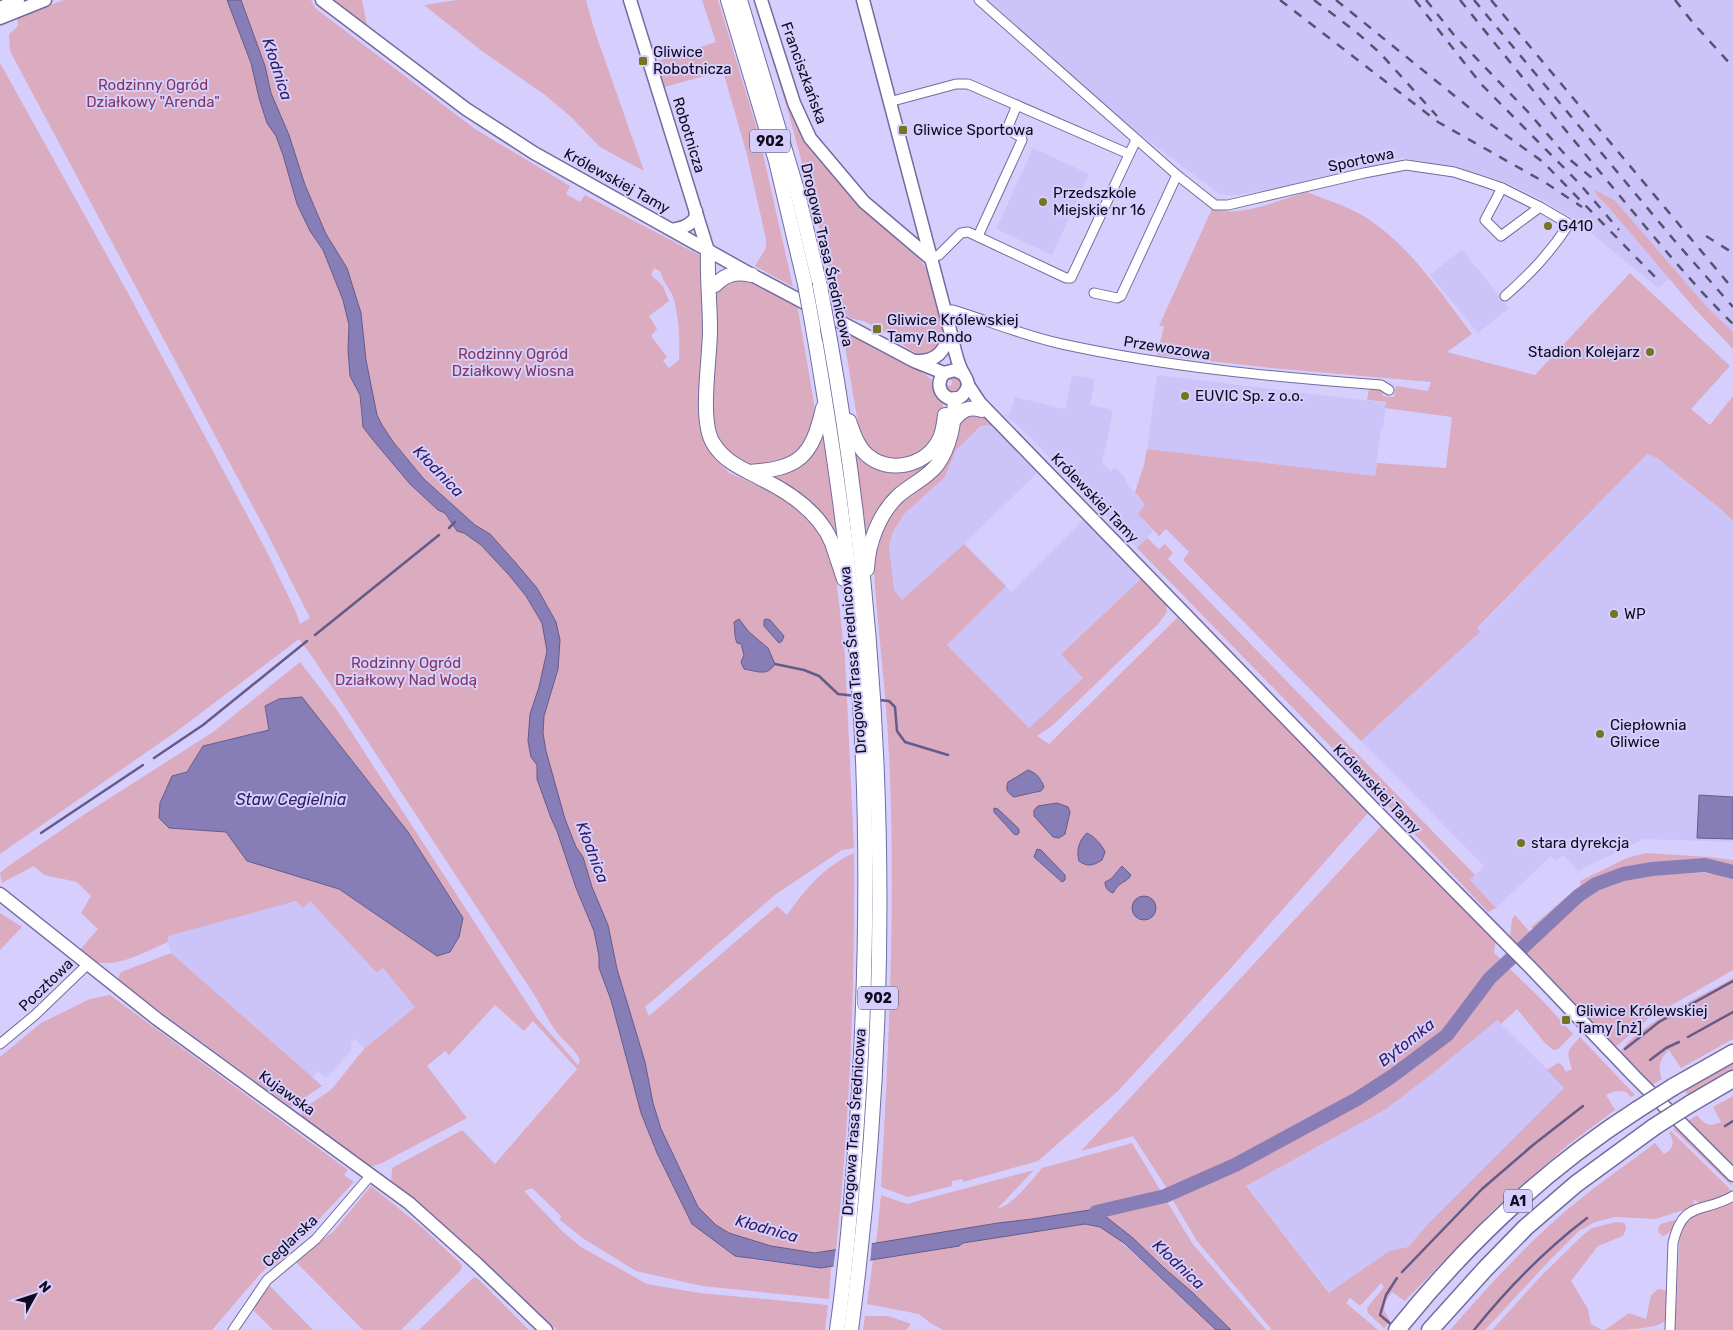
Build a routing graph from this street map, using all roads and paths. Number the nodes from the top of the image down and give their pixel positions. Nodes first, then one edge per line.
1 (45, 0) edge
2 (322, 0) edge
3 (630, 0) edge
4 (728, 0) edge
5 (740, 0) edge
6 (761, 0) edge
7 (862, 0) edge
8 (979, 0) edge
9 (0, 18) edge
10 (889, 102) junction
11 (1017, 105) junction
12 (1136, 140) junction
13 (1129, 154) junction
14 (1177, 175) junction
15 (1502, 188) junction
16 (1540, 206) junction
17 (696, 211) junction
18 (672, 230) junction
19 (978, 236) junction
20 (708, 251) junction
21 (930, 258) junction
22 (752, 275) junction
23 (715, 285) junction
24 (1094, 293) dead end
25 (1505, 296) dead end
26 (710, 300) junction
27 (944, 310) junction
28 (950, 330) junction
29 (914, 361) junction
30 (943, 376) junction
31 (966, 380) junction
32 (839, 387) junction
33 (1389, 390) dead end
34 (825, 397) junction
35 (954, 398) junction
36 (982, 410) junction
37 (953, 421) junction
38 (1000, 423) junction
39 (748, 472) junction
40 (867, 610) junction
41 (854, 626) junction
42 (864, 669) junction
43 (0, 894) edge
44 (87, 965) junction
45 (0, 1044) edge
46 (1733, 1053) edge
47 (1733, 1079) edge
48 (371, 1175) junction
49 (1733, 1175) edge
50 (1733, 1196) edge
51 (842, 1329) edge
52 (1431, 1329) edge
53 (233, 1330) edge
54 (546, 1330) edge
55 (1397, 1330) edge
56 (1670, 1330) edge

1 - 9 street
2 - 18 street, Królewskiej Tamy
3 - 17 street, Robotnicza
4 - 34 main road, Drogowa Trasa Średnicowa / 902, bridge
5 - 32 main road, Drogowa Trasa Średnicowa / 902, bridge
6 - 21 street, Franciszkańska
7 - 10 street, Królewskiej Tamy
8 - 12 street, Sportowa
10 - 11 street
10 - 21 street, Królewskiej Tamy
11 - 13 street
11 - 19 street
12 - 13 street
12 - 14 street, Sportowa
13 - 19 street
14 - 15 street, Sportowa
14 - 24 street
15 - 16 street, Sportowa
15 - 16 street
16 - 25 street, Sportowa
17 - 18 street
17 - 20 street, Robotnicza
18 - 20 street, Królewskiej Tamy
19 - 21 street
20 - 22 street, Królewskiej Tamy
20 - 23 main road
20 - 26 main road
21 - 27 street, Królewskiej Tamy
22 - 23 main road
22 - 29 street, Królewskiej Tamy
23 - 26 main road
26 - 39 main road
27 - 28 street, Królewskiej Tamy
27 - 33 street, Przewozowa
28 - 29 street
28 - 30 street
28 - 31 street, Królewskiej Tamy
29 - 30 street, Królewskiej Tamy
30 - 31 street
30 - 35 street
31 - 35 street
31 - 38 street, Królewskiej Tamy
32 - 35 main road
32 - 40 main road, Drogowa Trasa Średnicowa / 902
34 - 39 main road
34 - 41 main road, Drogowa Trasa Średnicowa / 902
35 - 36 street, Królewskiej Tamy
35 - 37 main road
36 - 37 main road
36 - 38 street, Królewskiej Tamy
37 - 40 main road
38 - 49 street, Królewskiej Tamy
39 - 41 main road
40 - 42 main road, Drogowa Trasa Średnicowa / 902
41 - 42 main road, Drogowa Trasa Średnicowa / 902
42 - 51 main road, Drogowa Trasa Średnicowa / 902
43 - 44 street, Kujawska
44 - 45 street, Pocztowa
44 - 48 street, Kujawska
46 - 55 highway, A1, bridge
47 - 52 highway, A1, bridge
48 - 53 street, Ceglarska
48 - 54 street, Kujawska
50 - 56 street

